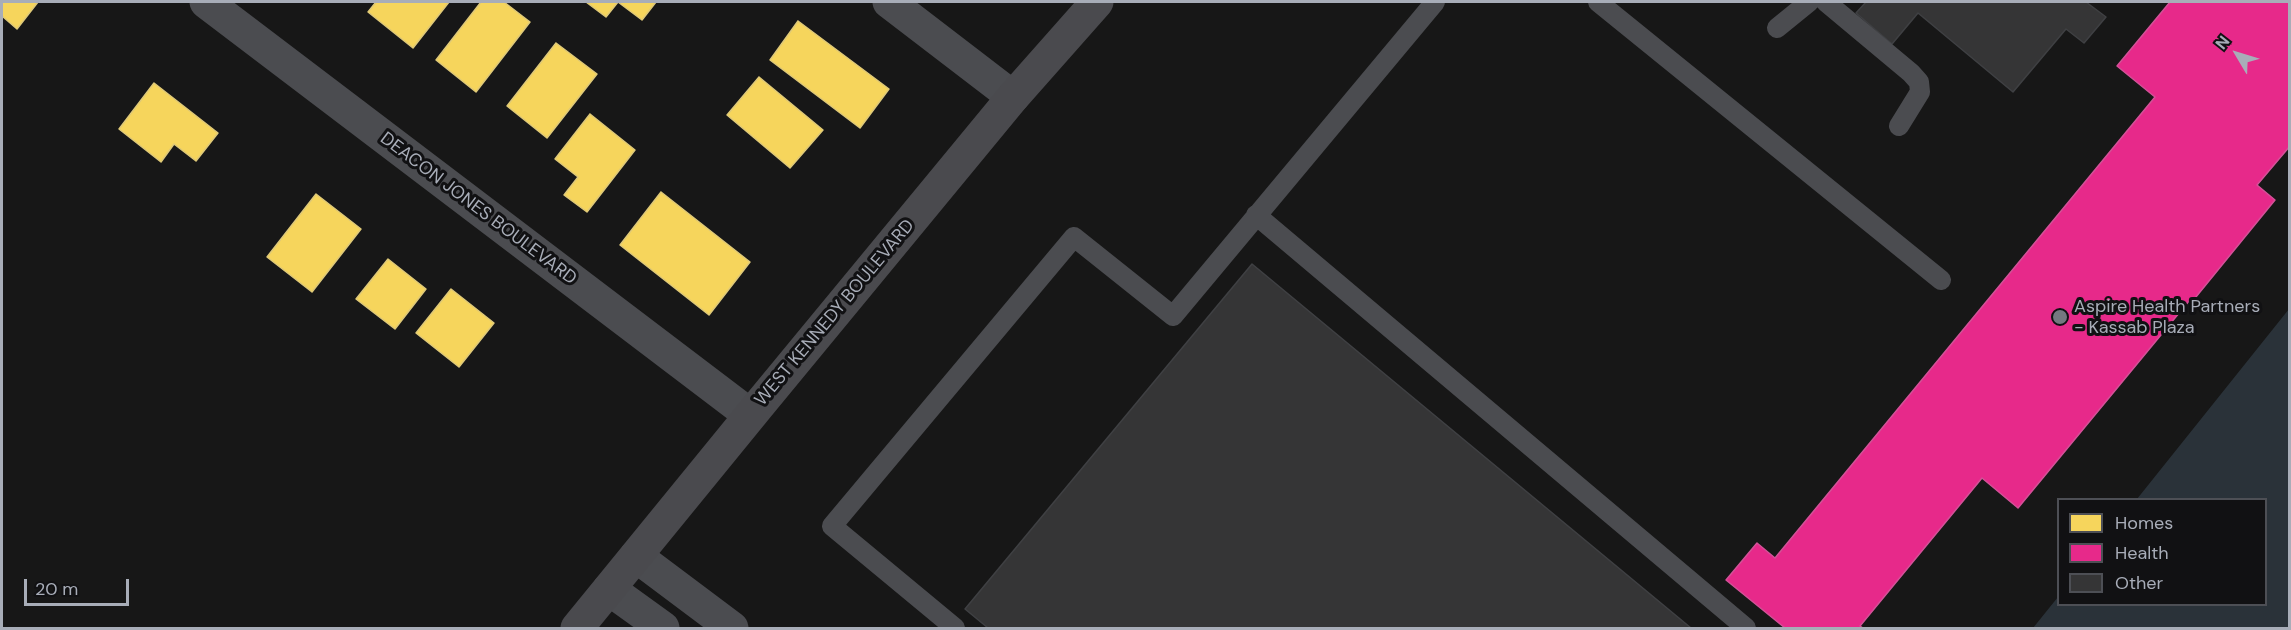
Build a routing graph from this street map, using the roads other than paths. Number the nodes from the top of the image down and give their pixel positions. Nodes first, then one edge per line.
1 (206, 2) edge
2 (889, 2) edge
3 (1097, 2) edge
4 (1435, 2) edge
5 (1598, 2) edge
6 (1809, 2) edge
7 (1826, 2) edge
8 (1776, 28) dead end
9 (1013, 97) junction
10 (1899, 126) dead end
11 (1256, 215) junction
12 (1941, 280) dead end
13 (750, 415) junction
14 (636, 556) junction
15 (609, 589) junction
16 (577, 628) edge
17 (663, 628) edge
18 (732, 628) edge
19 (955, 628) edge
20 (1746, 628) edge

1 - 13 street, DEACON JONES BOULEVARD
2 - 9 street
3 - 9 main road, WEST KENNEDY BOULEVARD
4 - 11 lane
5 - 12 lane
6 - 8 lane
7 - 10 lane
9 - 13 main road, WEST KENNEDY BOULEVARD
11 - 19 lane
11 - 20 lane
13 - 14 main road, WEST KENNEDY BOULEVARD
14 - 15 main road, WEST KENNEDY BOULEVARD
14 - 18 street
15 - 16 main road, WEST KENNEDY BOULEVARD
15 - 17 street

